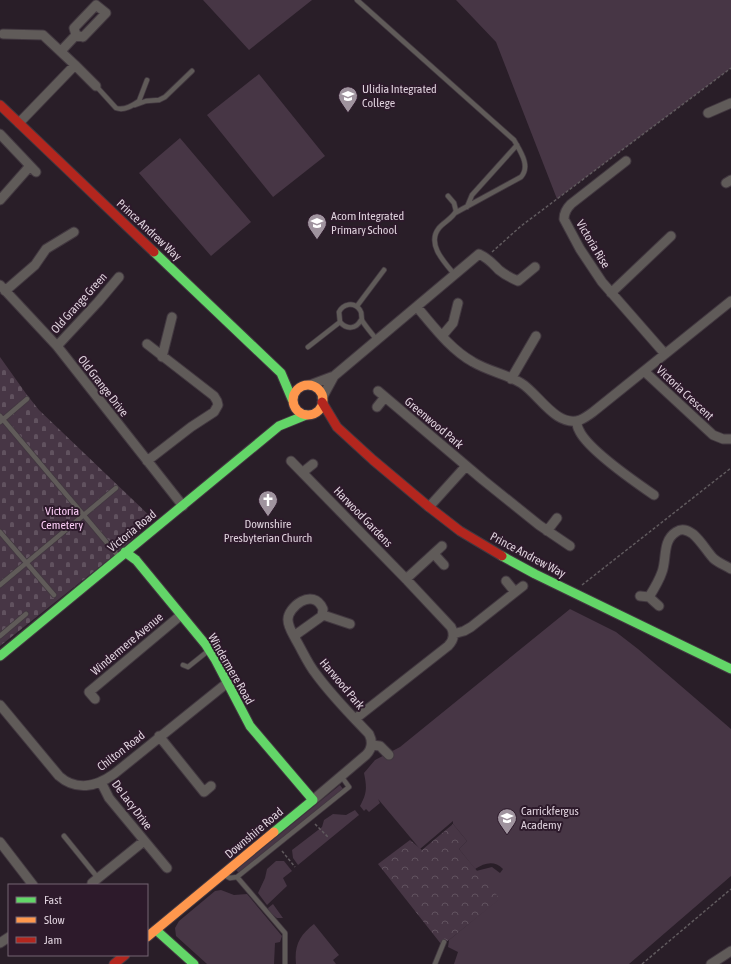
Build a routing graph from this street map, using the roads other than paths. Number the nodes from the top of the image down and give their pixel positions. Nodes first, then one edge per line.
1 (357, 0) edge
2 (3, 34) dead end
3 (76, 35) dead end
4 (61, 51) junction
5 (75, 64) junction
6 (192, 71) dead end
7 (147, 80) dead end
8 (96, 86) joint
9 (731, 103) edge
10 (0, 105) edge
11 (134, 105) junction
12 (708, 113) dead end
13 (19, 123) junction
14 (0, 134) edge
15 (517, 145) junction
16 (626, 161) dead end
17 (448, 196) dead end
18 (0, 200) edge
19 (467, 207) junction
20 (455, 213) junction
21 (74, 232) dead end
22 (671, 236) dead end
23 (535, 267) dead end
24 (384, 270) dead end
25 (455, 275) junction
26 (120, 277) dead end
27 (3, 288) edge
28 (611, 293) junction
29 (731, 301) edge
30 (458, 304) dead end
31 (357, 306) junction
32 (417, 307) junction
33 (172, 317) dead end
34 (361, 320) junction
35 (340, 322) junction
36 (442, 336) junction
37 (536, 336) dead end
38 (377, 341) junction
39 (147, 344) dead end
40 (57, 346) junction
41 (308, 347) dead end
42 (665, 354) junction
43 (162, 357) junction
44 (644, 371) junction
45 (281, 374) junction
46 (334, 376) junction
47 (512, 379) junction
48 (307, 385) junction
49 (378, 391) dead end
50 (385, 397) junction
51 (27, 399) dead end
52 (322, 400) junction
53 (293, 401) junction
54 (377, 407) dead end
55 (308, 415) junction
56 (1, 419) edge
57 (577, 421) junction
58 (279, 426) junction
59 (337, 427) junction
60 (731, 439) edge
61 (147, 461) junction
62 (291, 461) dead end
63 (312, 464) dead end
64 (466, 466) junction
65 (302, 472) junction
66 (116, 488) dead end
67 (654, 495) dead end
68 (182, 506) junction
69 (429, 507) junction
70 (83, 514) junction
71 (557, 518) dead end
72 (547, 531) junction
73 (0, 532) edge
74 (442, 546) dead end
75 (570, 546) dead end
76 (434, 554) junction
77 (122, 555) junction
78 (26, 563) junction
79 (444, 565) dead end
80 (731, 569) edge
81 (406, 579) junction
82 (506, 581) dead end
83 (0, 585) edge
84 (523, 586) dead end
85 (515, 592) junction
86 (54, 595) dead end
87 (659, 606) dead end
88 (26, 614) dead end
89 (181, 615) junction
90 (322, 615) junction
91 (350, 624) dead end
92 (454, 634) junction
93 (0, 636) edge
94 (294, 636) junction
95 (209, 650) junction
96 (0, 656) edge
97 (183, 664) dead end
98 (731, 669) edge
99 (227, 683) junction
100 (89, 692) dead end
101 (0, 705) edge
102 (355, 719) junction
103 (159, 736) junction
104 (372, 745) junction
105 (389, 755) dead end
106 (341, 776) junction
107 (101, 782) junction
108 (204, 792) dead end
109 (313, 800) junction
110 (64, 836) dead end
111 (144, 841) junction
112 (0, 842) edge
113 (167, 868) dead end
114 (223, 874) junction
115 (237, 877) junction
116 (95, 880) joint
117 (32, 884) edge
118 (156, 930) junction
119 (148, 936) edge
120 (444, 942) dead end
121 (731, 951) edge
122 (124, 956) edge
123 (114, 964) edge
124 (194, 964) edge
125 (285, 964) edge
126 (435, 964) edge
127 (711, 964) edge

1 - 15 lane
2 - 4 street
3 - 4 street
4 - 5 street
5 - 8 street
5 - 13 street
6 - 11 lane
7 - 11 lane
8 - 11 lane
9 - 12 street
10 - 13 street, Prince Andrew Way
13 - 45 street, Prince Andrew Way
14 - 18 street
15 - 19 lane
15 - 19 lane
16 - 28 street, Victoria Rise
17 - 20 lane
19 - 20 lane
20 - 25 lane
21 - 27 street
22 - 28 street
23 - 25 street
24 - 31 lane
25 - 32 street
26 - 40 street, Old Grange Green
27 - 40 street, Old Grange Drive
28 - 42 street, Victoria Rise
29 - 42 street
30 - 36 street
31 - 34 lane
31 - 35 lane
32 - 36 street
32 - 38 street
33 - 43 street
34 - 35 lane
34 - 38 lane
35 - 41 lane
36 - 47 street
37 - 47 street
38 - 46 street
39 - 43 street
40 - 61 street, Old Grange Drive
42 - 44 street
43 - 61 street
44 - 57 street
44 - 60 street, Victoria Crescent
45 - 48 street, Prince Andrew Way
45 - 53 street, Prince Andrew Way
46 - 48 street
46 - 52 street
47 - 57 street
48 - 52 street
48 - 53 street
49 - 50 street, Greenwood Park
50 - 54 street
50 - 64 street, Greenwood Park
51 - 56 lane
52 - 55 street
52 - 59 street, Prince Andrew Way
53 - 55 street
53 - 58 street, Victoria Road
55 - 58 street, Victoria Road
55 - 59 street, Prince Andrew Way
56 - 70 lane
57 - 67 street
58 - 68 street, Victoria Road
59 - 69 street, Prince Andrew Way
61 - 68 street, Old Grange Drive
62 - 65 street, Harwood Gardens
63 - 65 street
64 - 69 street, Greenwood Park
64 - 72 street, Greenwood Park
65 - 81 street, Harwood Gardens
66 - 70 lane
68 - 77 street, Victoria Road
69 - 98 street, Prince Andrew Way
70 - 77 lane
70 - 78 lane
71 - 72 street
72 - 75 street, Greenwood Park
73 - 78 lane
74 - 76 street
76 - 79 street
76 - 81 street
77 - 89 street, Windermere Road
77 - 96 street, Victoria Road
78 - 83 lane
78 - 86 lane
80 - 87 street
81 - 92 street, Harwood Gardens
82 - 85 street
84 - 85 street
85 - 92 street
88 - 93 lane
89 - 95 street, Windermere Road
89 - 100 street, Windermere Avenue
90 - 91 street
90 - 94 street
90 - 94 street, Harwood Park
92 - 102 street
94 - 102 street, Harwood Park
95 - 97 lane
95 - 99 street, Windermere Road
99 - 103 street, Chilton Road
99 - 109 street, Windermere Road
101 - 107 street, Chilton Road
102 - 104 street, Harwood Park
103 - 107 street, Chilton Road
103 - 108 street
104 - 105 street
104 - 106 street, Downshire Road
106 - 109 street, Downshire Road
106 - 115 lane
107 - 111 street, De Lacy Drive
109 - 114 street, Downshire Road
110 - 116 lane
111 - 113 street, De Lacy Drive
111 - 116 street, De Lacy Drive
112 - 117 street
114 - 115 lane
114 - 118 street, Downshire Road
115 - 125 lane
118 - 119 street, Downshire Road
118 - 124 street
120 - 126 lane
121 - 127 street
122 - 123 street

